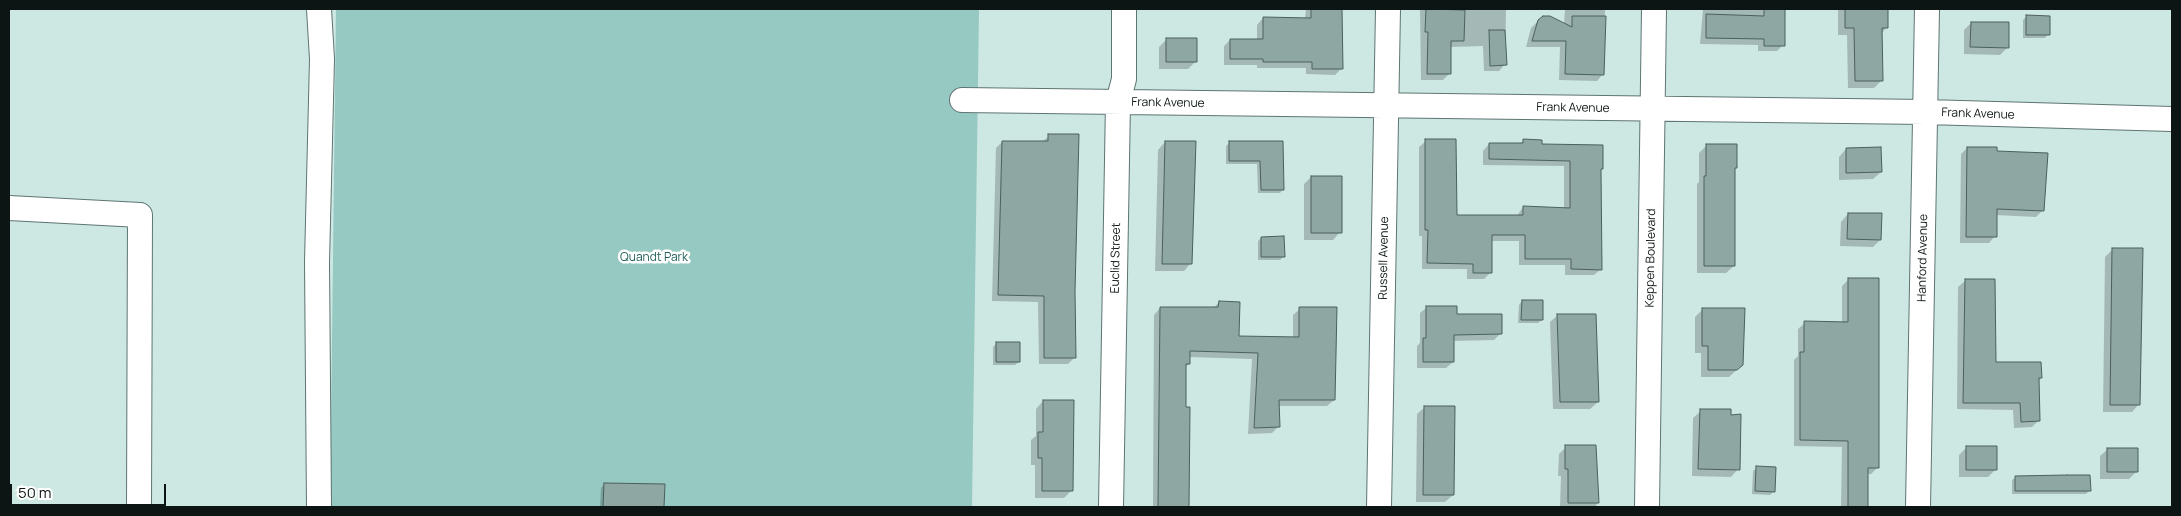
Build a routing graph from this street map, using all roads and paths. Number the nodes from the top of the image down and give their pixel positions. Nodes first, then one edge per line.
1 (319, 9) edge
2 (1124, 9) edge
3 (1388, 9) edge
4 (1654, 9) edge
5 (1927, 9) edge
6 (968, 100) dead end
7 (1118, 102) junction
8 (1387, 105) junction
9 (1654, 110) junction
10 (1926, 112) junction
11 (2172, 119) edge
12 (9, 208) edge
13 (139, 507) edge
14 (319, 507) edge
15 (1112, 507) edge
16 (1379, 507) edge
17 (1647, 507) edge
18 (1918, 507) edge

1 - 14 street
2 - 7 street, Euclid Street
3 - 8 street, Russell Avenue
4 - 9 street, Keppen Boulevard
5 - 10 street, Hanford Avenue
6 - 7 street, Frank Avenue
7 - 8 street, Frank Avenue
7 - 15 street, Euclid Street
8 - 9 street, Frank Avenue
8 - 16 street, Russell Avenue
9 - 10 street, Frank Avenue
9 - 17 street, Keppen Boulevard
10 - 11 street, Frank Avenue
10 - 18 street, Hanford Avenue
12 - 13 street

